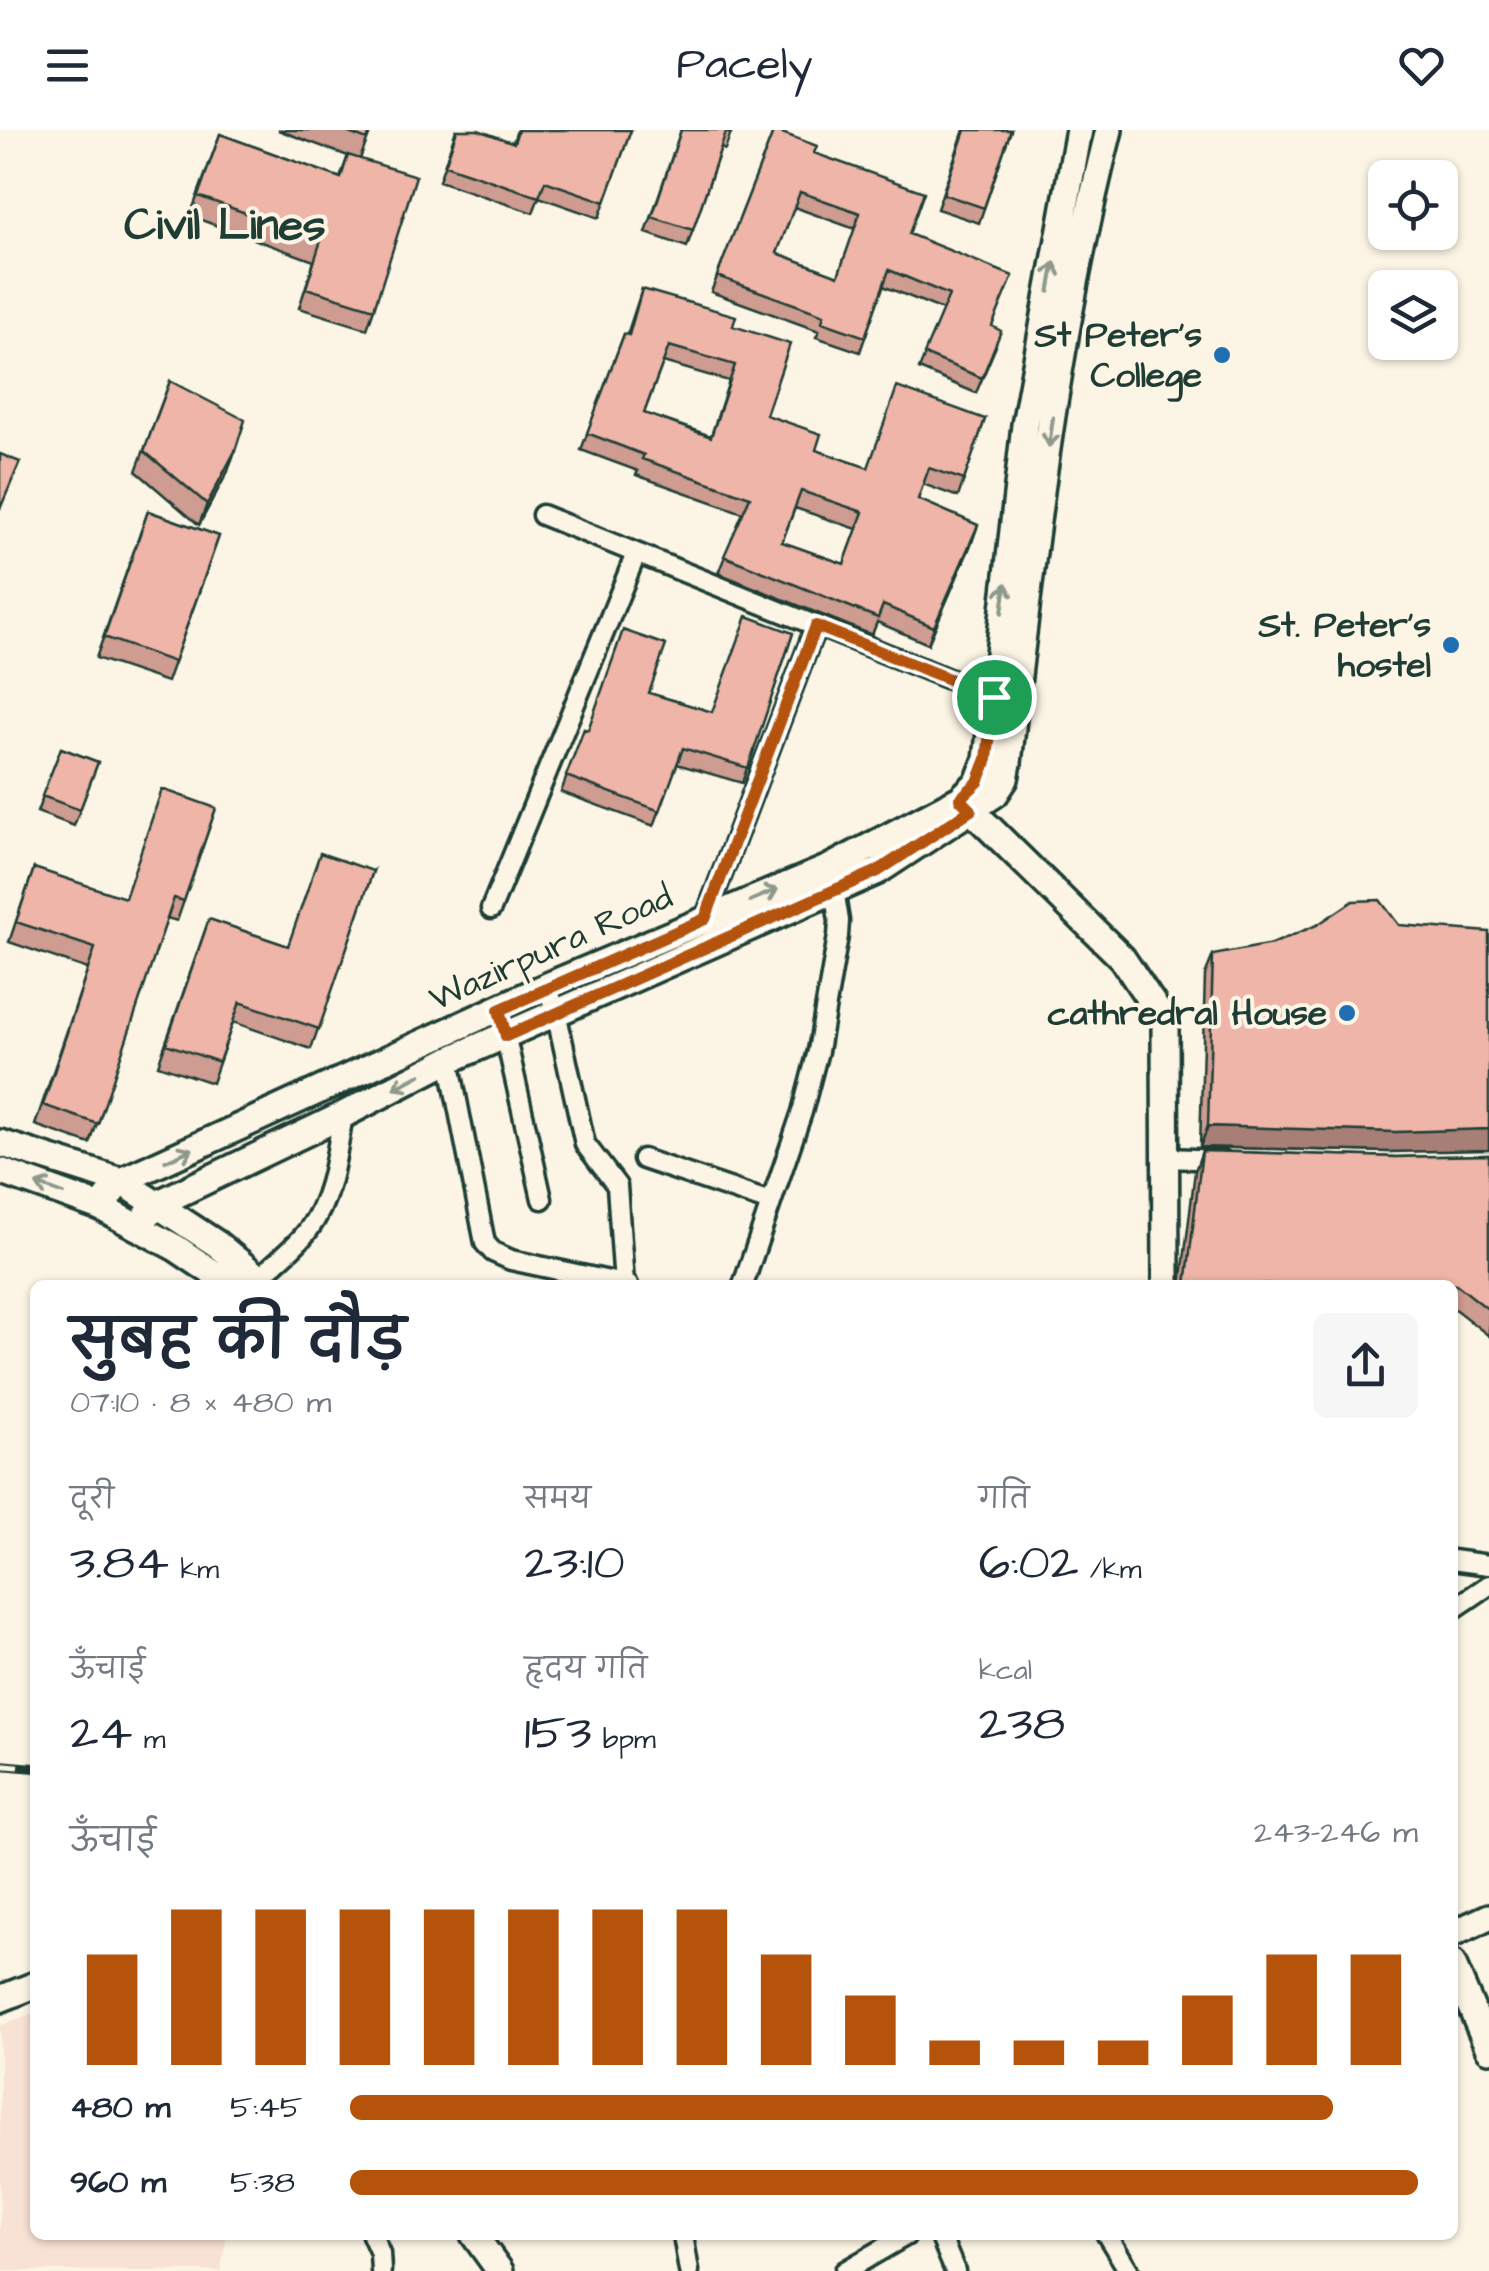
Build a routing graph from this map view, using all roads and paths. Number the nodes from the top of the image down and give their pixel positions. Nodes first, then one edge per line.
1 (1079, 130) edge
2 (1109, 130) edge
3 (542, 514) dead end
4 (636, 554) junction
5 (816, 626) junction
6 (994, 697) junction
7 (965, 805) junction
8 (831, 878) junction
9 (491, 909) dead end
10 (705, 919) junction
11 (547, 986) junction
12 (499, 1010) junction
13 (556, 1012) junction
14 (506, 1036) junction
15 (448, 1060) junction
16 (343, 1116) junction
17 (0, 1143) edge
18 (1166, 1158) junction
19 (643, 1159) dead end
20 (1240, 1160) edge
21 (0, 1171) edge
22 (121, 1181) junction
23 (542, 1199) dead end
24 (770, 1202) junction
25 (157, 1204) junction
26 (100, 1207) junction
27 (137, 1227) junction
28 (224, 1280) edge
29 (257, 1280) edge
30 (261, 1280) edge
31 (607, 1280) edge
32 (626, 1280) edge
33 (744, 1280) edge
34 (1166, 1280) edge
35 (1458, 1561) edge
36 (1489, 1564) edge
37 (1489, 1586) edge
38 (1458, 1606) edge
39 (1489, 1918) edge
40 (1458, 1931) edge
41 (1458, 1978) edge
42 (30, 1987) edge
43 (0, 1999) edge
44 (1489, 2049) edge
45 (374, 2240) edge
46 (478, 2240) edge
47 (683, 2240) edge
48 (898, 2240) edge
49 (942, 2240) edge
50 (1110, 2240) edge
51 (382, 2271) edge
52 (500, 2271) edge
53 (688, 2271) edge
54 (845, 2271) edge
55 (955, 2271) edge
56 (1129, 2271) edge

6 -> 1 main road, Wazirpura Road
2 -> 7 main road, Wazirpura Road
3 - 4 street
4 - 5 street
4 - 9 street
5 - 6 street
5 - 10 street
6 - 7 main road, Wazirpura Road
7 - 8 main road, Wazirpura Road
7 - 18 main road
10 -> 8 main road, Wazirpura Road
8 - 13 main road, Wazirpura Road
8 - 24 street
10 - 11 main road, Wazirpura Road
11 - 12 main road, Wazirpura Road
11 - 13 street
12 - 14 street
22 -> 12 main road, Wazirpura Road
13 - 14 main road, Wazirpura Road
13 - 32 street
14 - 15 main road, Wazirpura Road
14 - 23 street
15 -> 16 main road, Wazirpura Road
15 - 31 street
16 - 25 main road, Wazirpura Road
16 - 30 street
17 - 22 main road
18 - 20 street
18 - 34 main road
19 - 24 street
26 -> 21 main road
22 - 25 main road
22 - 26 main road, Wazirpura Road
24 - 33 street
25 - 27 main road, Wazirpura Road
25 - 29 main road
26 - 27 main road
27 - 28 main road
35 - 36 street
37 - 38 street
39 - 40 main road
41 - 44 main road
42 - 43 main road
45 - 51 street
46 - 52 main road
47 - 53 street
48 - 54 street
49 - 55 street
50 - 56 street

